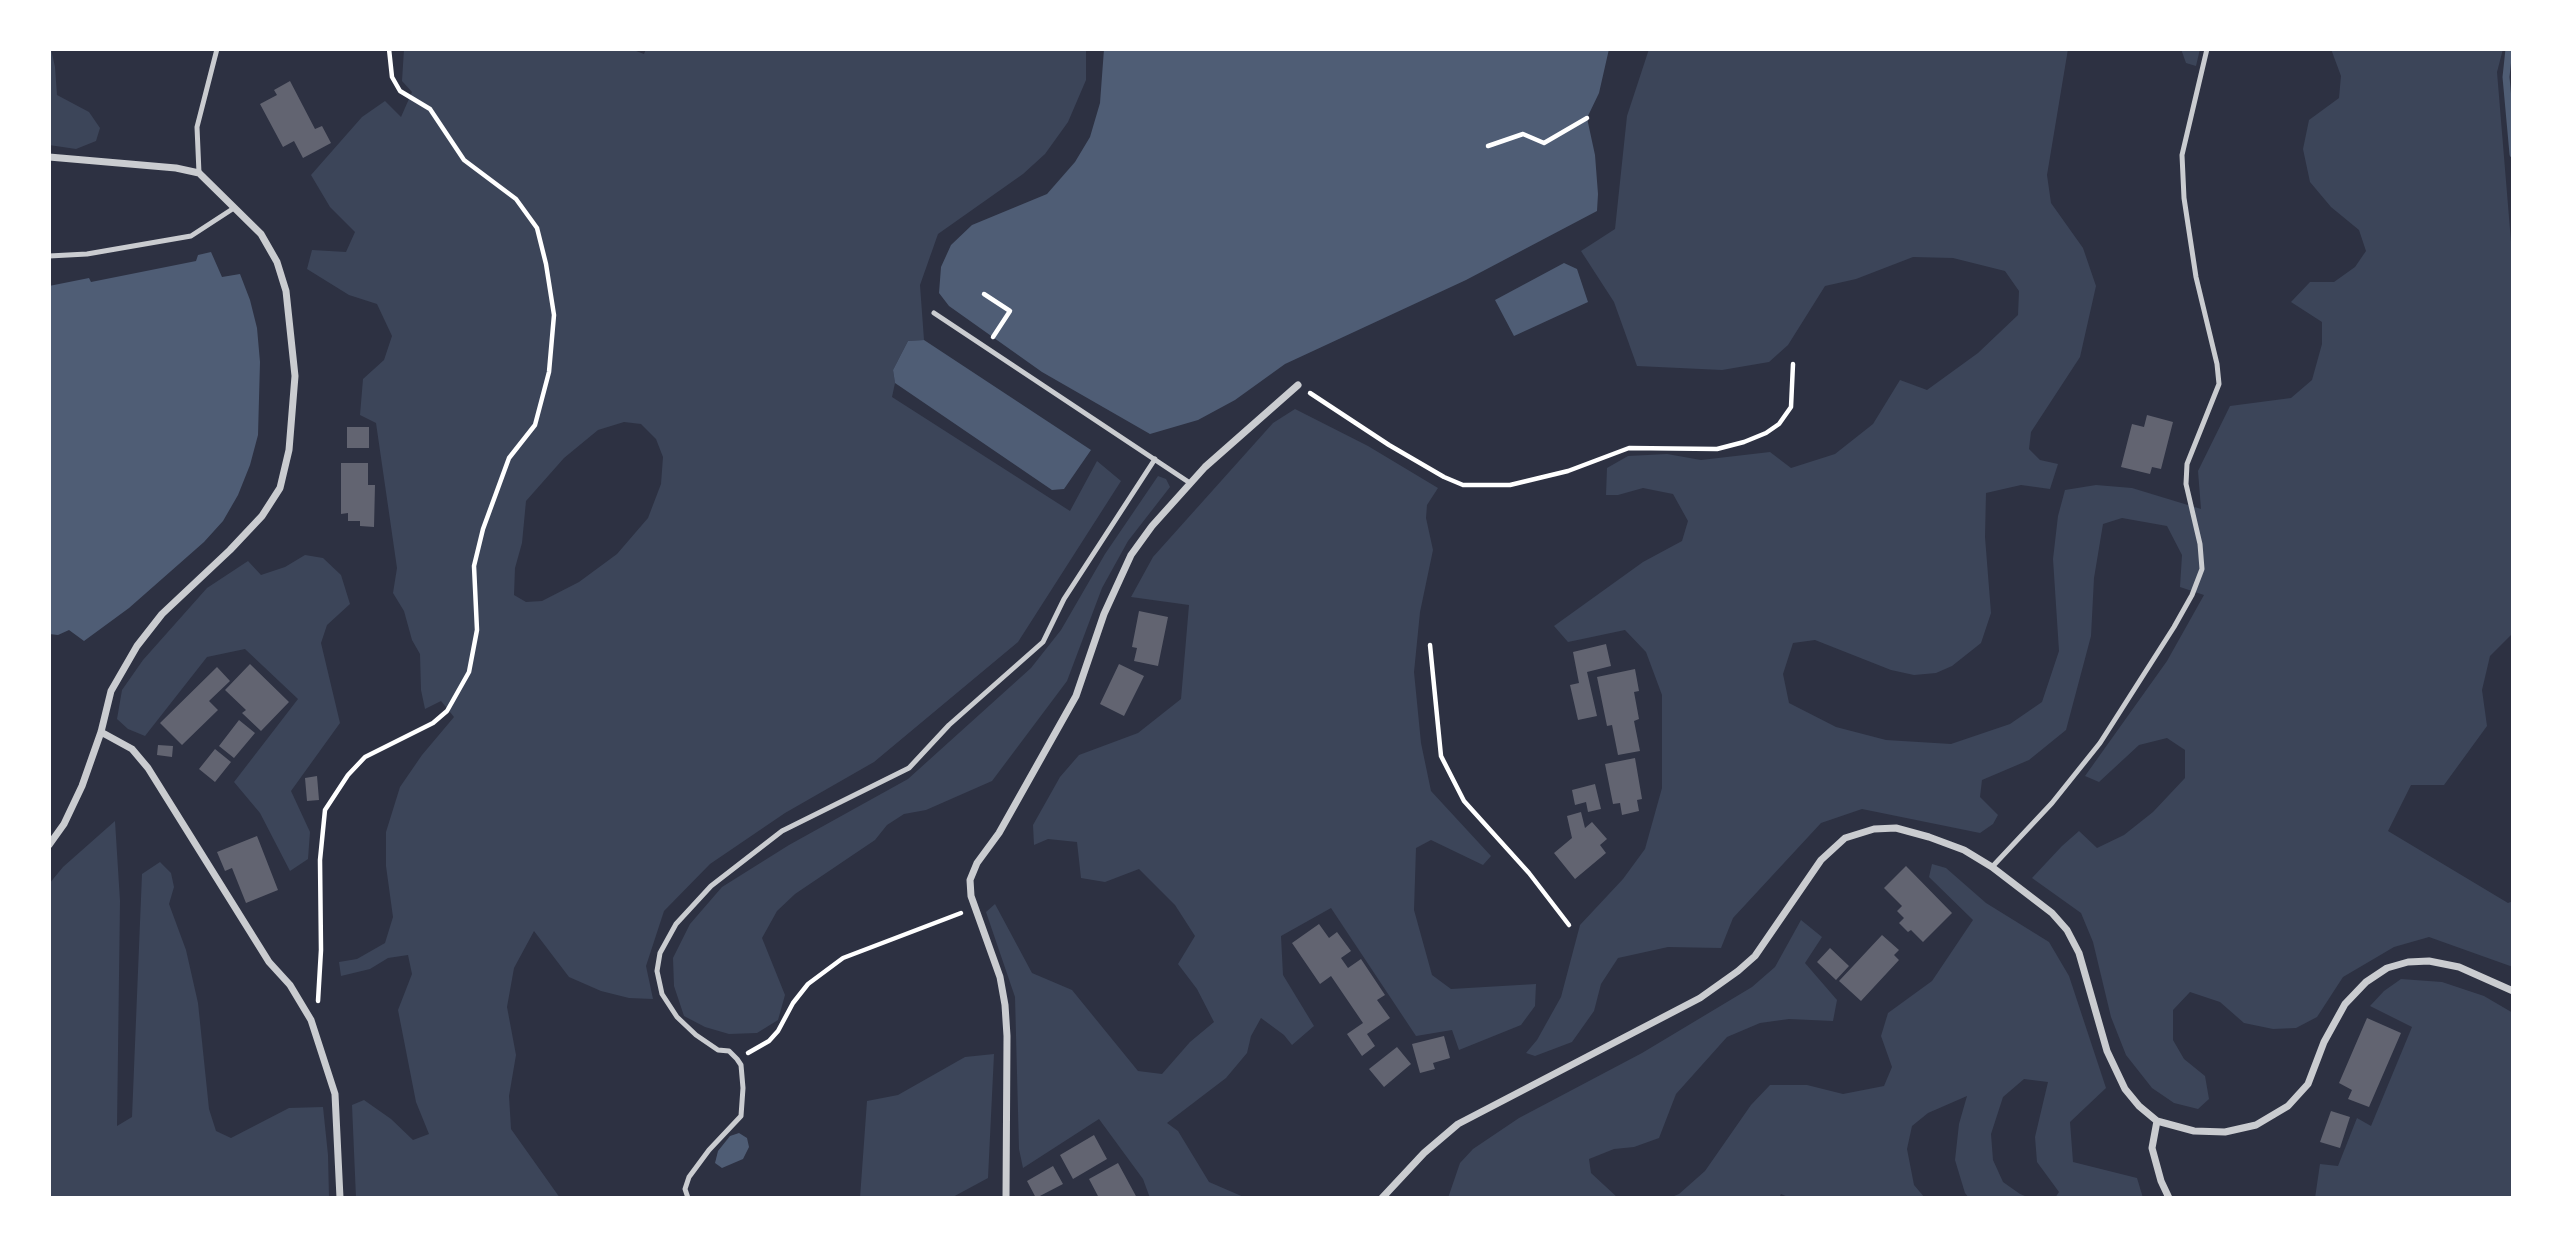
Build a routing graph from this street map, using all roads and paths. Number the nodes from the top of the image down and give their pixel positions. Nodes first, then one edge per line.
1 (217, 49) edge
2 (389, 49) edge
3 (2207, 49) edge
4 (1587, 118) dead end
5 (1488, 146) dead end
6 (49, 157) edge
7 (199, 173) junction
8 (234, 208) junction
9 (49, 256) edge
10 (984, 294) dead end
11 (934, 313) dead end
12 (993, 337) dead end
13 (1793, 365) dead end
14 (1298, 385) joint
15 (1155, 459) junction
16 (1190, 483) junction
17 (1430, 645) dead end
18 (102, 732) junction
19 (49, 845) edge
20 (1992, 867) junction
21 (975, 908) junction
22 (1569, 925) dead end
23 (2513, 991) edge
24 (311, 1020) junction
25 (737, 1059) junction
26 (2157, 1121) junction
27 (341, 1198) edge
28 (688, 1198) edge
29 (1006, 1198) edge
30 (1382, 1198) edge
31 (2169, 1198) edge

1 - 7 lane
2 - 24 path
3 - 20 lane
4 - 5 path
6 - 7 street
7 - 8 street
8 - 9 lane
8 - 18 street
10 - 12 path
11 - 15 lane
13 - 14 path
14 - 16 street
15 - 16 lane
15 - 25 lane
16 - 21 street
17 - 22 path
18 - 19 street
18 - 24 street
20 - 26 street
20 - 30 street
21 - 25 path
21 - 29 street
23 - 26 street
24 - 27 street
25 - 28 lane
26 - 31 street

